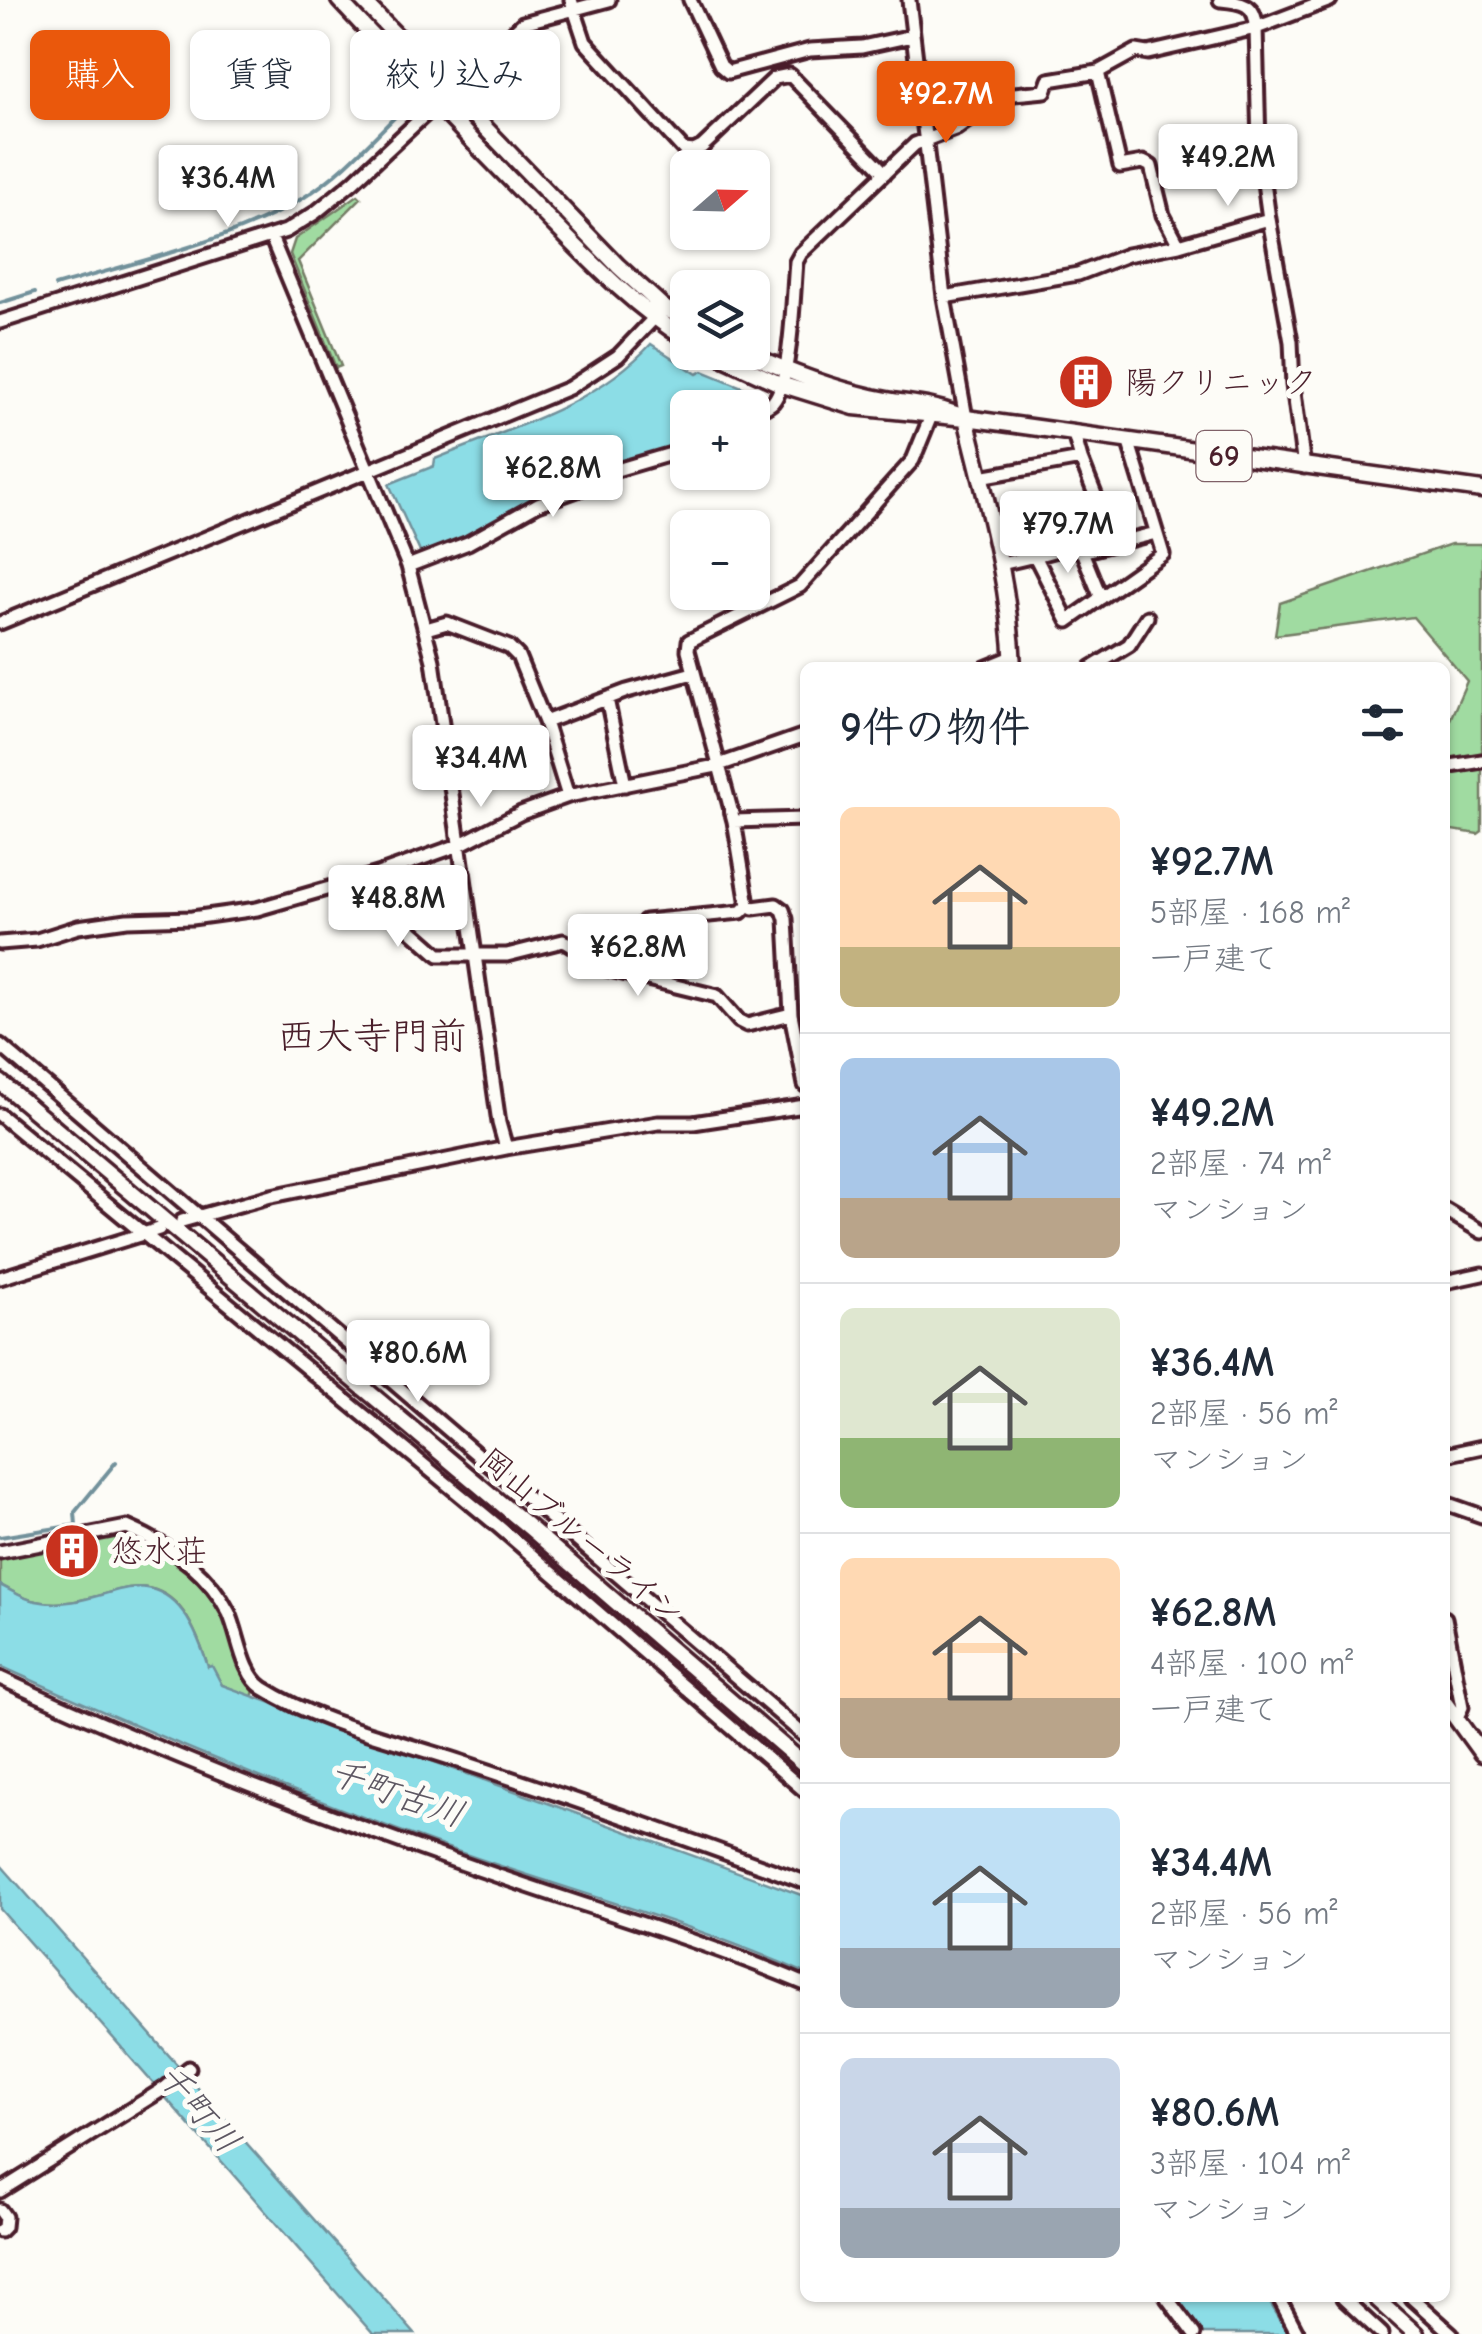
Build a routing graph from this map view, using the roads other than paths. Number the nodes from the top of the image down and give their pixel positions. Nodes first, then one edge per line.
1 (340, 0) edge
2 (362, 0) edge
3 (609, 0) edge
4 (690, 0) edge
5 (908, 0) edge
6 (1220, 0) edge
7 (1330, 0) edge
8 (572, 5) edge
9 (1256, 28) junction
10 (372, 30) edge
11 (387, 30) edge
12 (515, 30) edge
13 (912, 36) junction
14 (1098, 72) junction
15 (418, 120) edge
16 (463, 120) edge
17 (924, 138) junction
18 (884, 173) junction
19 (1269, 219) junction
20 (271, 238) junction
21 (1179, 244) junction
22 (944, 298) junction
23 (659, 313) junction
24 (670, 316) edge
25 (0, 322) edge
26 (670, 323) edge
27 (770, 369) edge
28 (762, 370) edge
29 (782, 377) junction
30 (770, 404) edge
31 (931, 416) junction
32 (966, 418) junction
33 (1074, 434) junction
34 (1129, 443) junction
35 (670, 455) edge
36 (1081, 460) junction
37 (1304, 467) junction
38 (370, 471) junction
39 (980, 477) junction
40 (1482, 490) edge
41 (1098, 502) dead end
42 (1156, 533) junction
43 (1081, 552) junction
44 (1035, 556) junction
45 (1001, 564) junction
46 (408, 566) junction
47 (1101, 598) junction
48 (1148, 618) dead end
49 (0, 622) edge
50 (426, 629) junction
51 (1012, 662) edge
52 (1100, 662) edge
53 (693, 673) junction
54 (607, 699) junction
55 (545, 722) junction
56 (800, 737) edge
57 (1482, 761) edge
58 (716, 766) junction
59 (1450, 766) edge
60 (625, 786) junction
61 (568, 796) junction
62 (800, 819) edge
63 (734, 821) junction
64 (459, 844) junction
65 (378, 874) junction
66 (748, 905) junction
67 (0, 943) edge
68 (475, 956) junction
69 (628, 974) junction
70 (791, 1014) junction
71 (0, 1046) edge
72 (800, 1060) edge
73 (0, 1082) edge
74 (800, 1107) edge
75 (0, 1115) edge
76 (506, 1148) junction
77 (1450, 1213) edge
78 (202, 1217) junction
79 (182, 1222) dead end
80 (159, 1229) dead end
81 (1482, 1232) edge
82 (144, 1234) junction
83 (1482, 1274) edge
84 (0, 1278) edge
85 (1450, 1281) edge
86 (1482, 1447) edge
87 (1450, 1454) edge
88 (1450, 1505) edge
89 (1482, 1516) edge
90 (0, 1552) edge
91 (1450, 1644) edge
92 (0, 1678) edge
93 (1450, 1710) edge
94 (1456, 1719) junction
95 (800, 1733) edge
96 (1482, 1754) edge
97 (800, 1761) edge
98 (800, 1786) edge
99 (800, 1880) edge
100 (800, 1982) edge
101 (189, 2068) dead end
102 (0, 2190) edge
103 (0, 2210) edge
104 (0, 2231) edge
105 (1170, 2302) edge
106 (1281, 2302) edge
107 (1348, 2302) edge
108 (1380, 2302) edge
109 (1416, 2302) edge
110 (1194, 2334) edge
111 (1298, 2334) edge
112 (1382, 2334) edge
113 (1416, 2334) edge
114 (1452, 2334) edge

1 - 10 main road
2 - 11 main road
3 - 8 street
4 - 13 street
5 - 13 street
6 - 9 street
7 - 9 street
8 - 12 street
8 - 18 street
9 - 14 street
9 - 19 street
13 - 17 street
14 - 17 street
14 - 21 street
15 - 20 street
16 - 23 main road
17 - 18 street
17 - 22 street
18 - 29 street
19 - 21 street
19 - 37 street
20 - 25 street
20 - 38 street
21 - 22 street
22 - 32 street
23 - 24 main road
23 - 26 main road
23 - 38 street
27 - 29 main road, 69
28 - 29 main road, 69
29 - 30 street
29 - 31 main road, 69
29 - 32 main road, 69
31 - 32 main road, 69
31 - 53 street
32 - 33 main road, 69
32 - 39 main road
33 - 34 main road, 69
33 - 36 street
34 - 37 main road, 69
34 - 42 street
35 - 46 street
36 - 39 street
36 - 41 street
37 - 40 main road, 69
38 - 46 street
38 - 49 street
39 - 45 main road
42 - 43 street
42 - 47 street
43 - 44 street
43 - 47 street
44 - 45 street
44 - 47 street
45 - 51 main road
46 - 50 street
48 - 52 street
50 - 55 street
50 - 64 street
53 - 54 street
53 - 58 street
54 - 55 street
54 - 60 street
55 - 61 street
56 - 58 street
57 - 59 street
58 - 60 street
58 - 63 street
60 - 61 street
61 - 64 street
62 - 63 street
63 - 66 street
64 - 65 street
64 - 68 street
65 - 67 street
65 - 68 street
66 - 69 street
66 - 70 street
68 - 69 street
68 - 76 street
69 - 70 street
70 - 72 street
71 - 78 street
73 - 97 main road, 岡山ブルーライン
74 - 76 street
75 - 82 street
76 - 78 street
77 - 81 street
78 - 79 street
78 - 95 street
80 - 82 street
82 - 84 street
82 - 98 street
83 - 85 street
86 - 87 street
88 - 89 street
90 - 99 street
91 - 94 street
92 - 100 street
93 - 94 main road
94 - 96 main road
101 - 102 street
103 - 104 street
105 - 110 street
106 - 111 street
107 - 112 street
108 - 113 main road
109 - 114 street

